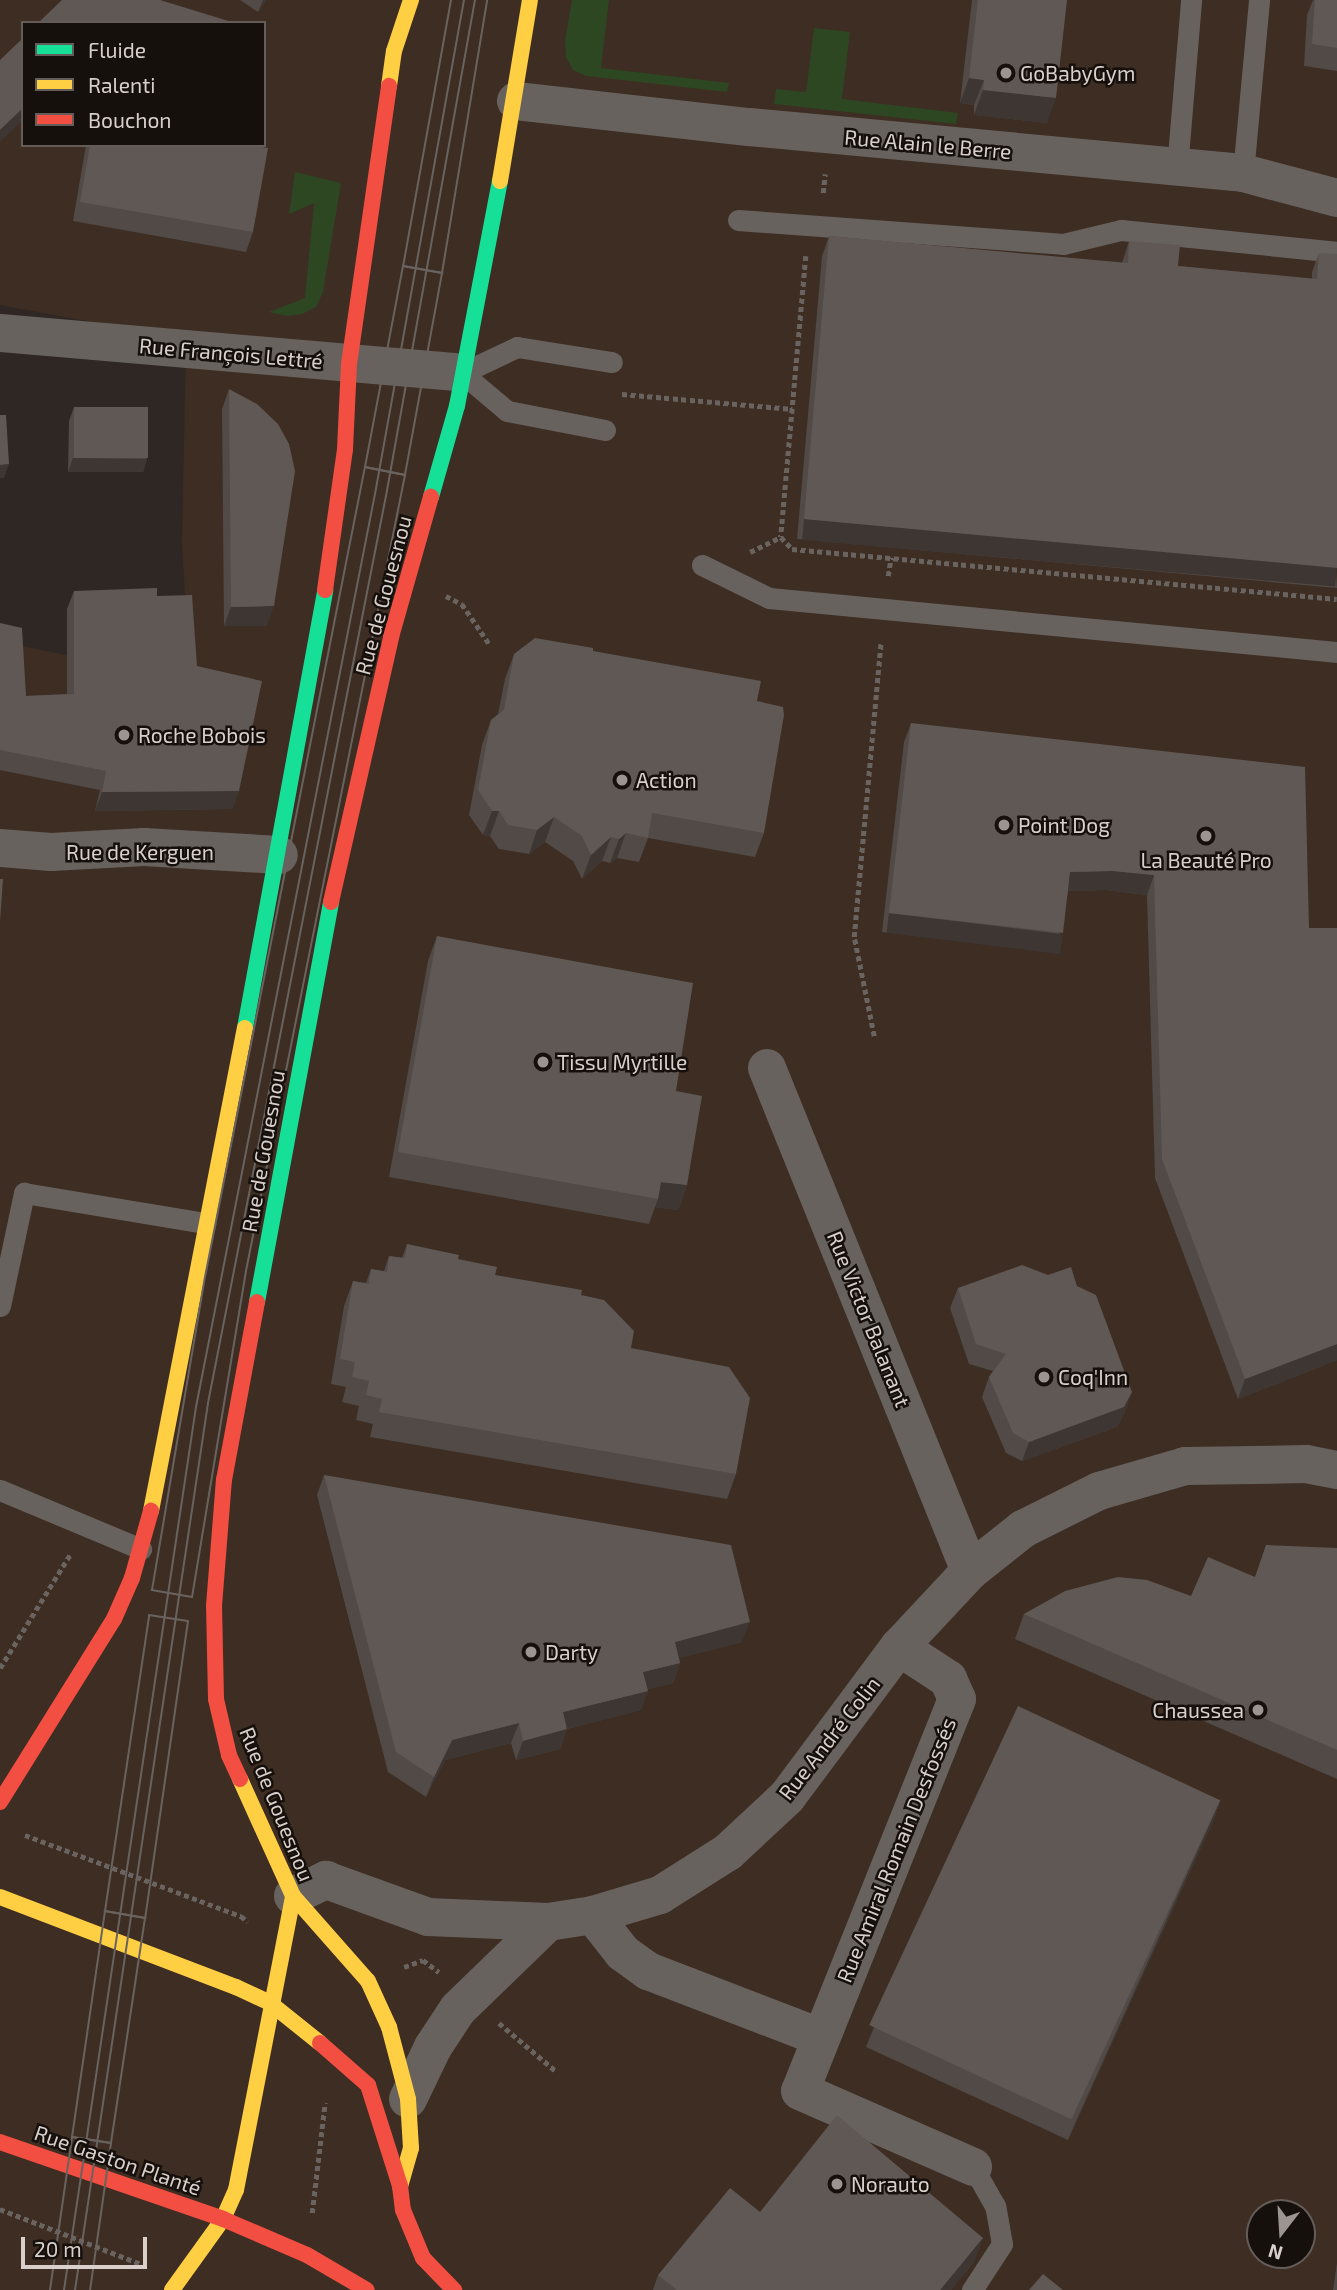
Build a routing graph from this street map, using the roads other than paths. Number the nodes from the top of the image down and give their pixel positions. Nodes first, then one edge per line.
1 (411, 0) edge
2 (530, 0) edge
3 (547, 0) edge
4 (1191, 0) edge
5 (1259, 0) edge
6 (522, 64) junction
7 (516, 101) junction
8 (1177, 167) junction
9 (1243, 173) junction
10 (1337, 198) edge
11 (738, 220) dead end
12 (1337, 252) edge
13 (0, 333) edge
14 (612, 362) dead end
15 (349, 364) junction
16 (462, 373) junction
17 (606, 430) dead end
18 (702, 565) dead end
19 (1337, 652) edge
20 (0, 848) edge
21 (279, 855) junction
22 (767, 1068) dead end
23 (206, 1223) junction
24 (0, 1306) edge
25 (1337, 1470) edge
26 (0, 1490) edge
27 (141, 1549) junction
28 (970, 1571) junction
29 (899, 1647) junction
30 (0, 1802) edge
31 (293, 1896) junction
32 (0, 1897) edge
33 (593, 1915) junction
34 (548, 1922) junction
35 (270, 2003) junction
36 (820, 2036) junction
37 (408, 2099) junction
38 (0, 2142) edge
39 (973, 2167) joint
40 (400, 2186) junction
41 (223, 2219) junction
42 (176, 2285) edge
43 (367, 2290) edge
44 (454, 2290) edge
45 (972, 2290) edge

1 - 15 main road, Rue de Gouesnou
2 - 6 main road, Rue de Gouesnou
3 - 6 lane
4 - 8 lane
5 - 9 lane
6 - 7 main road, Rue de Gouesnou
7 - 8 street, Rue Alain le Berre
7 - 16 main road, Rue de Gouesnou
8 - 9 street, Rue Alain le Berre
9 - 10 street, Rue Alain le Berre
11 - 12 lane
13 - 15 street, Rue François Lettré
14 - 16 lane
15 - 16 street, Rue François Lettré
15 - 21 main road, Rue de Gouesnou
16 - 17 lane
16 - 31 main road, Rue de Gouesnou
18 - 19 lane
20 - 21 street, Rue de Kerguen
21 - 23 main road, Rue de Gouesnou
22 - 28 street, Rue Victor Balanant
23 - 24 lane
23 - 27 main road, Rue de Gouesnou
25 - 28 street, Rue André Colin
26 - 27 lane
27 - 30 main road, Rue de Gouesnou
28 - 29 street, Rue André Colin
29 - 33 street, Rue André Colin
29 - 36 street, Rue Amiral Romain Desfossés
31 - 34 street, Rue André Colin
31 - 35 main road, Rue de Gouesnou
31 - 37 main road
32 - 35 main road
33 - 34 street, Rue André Colin
33 - 36 street
34 - 37 street
35 - 40 main road
35 - 41 main road, Rue de Gouesnou
36 - 39 street, Rue Amiral Romain Desfossés
37 - 40 main road
38 - 41 main road, Rue Gaston Planté
39 - 45 lane
40 - 44 main road
41 - 42 main road, Rue de Gouesnou
41 - 43 main road

